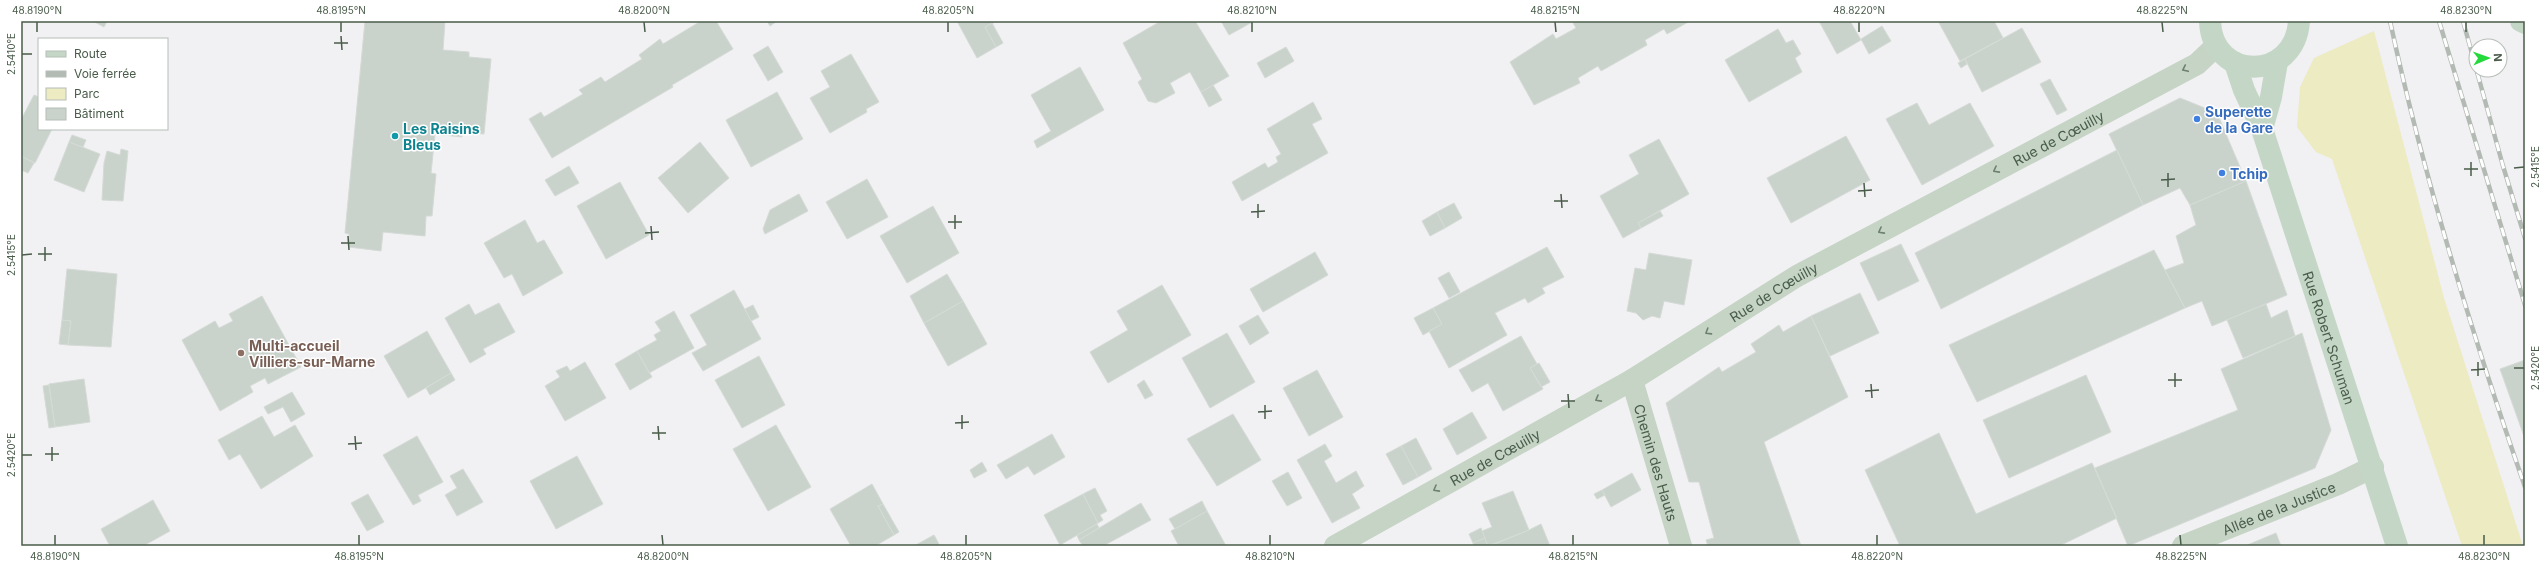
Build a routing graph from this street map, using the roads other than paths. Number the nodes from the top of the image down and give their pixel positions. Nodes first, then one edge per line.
1 (2210, 21) edge
2 (2299, 21) edge
3 (2522, 21) edge
4 (2525, 23) edge
5 (2216, 46) junction
6 (2277, 62) junction
7 (2235, 63) junction
8 (2262, 129) junction
9 (1632, 380) junction
10 (2373, 467) junction
11 (1334, 546) edge
12 (1682, 546) edge
13 (2183, 546) edge
14 (2397, 546) edge

1 - 5 main road
2 - 6 main road
3 - 4 main road
5 - 7 main road
5 -> 9 street, Rue de Cœuilly
6 - 7 main road
6 - 8 main road
7 - 8 main road, Rue Robert Schuman
8 - 10 main road, Rue Robert Schuman
9 -> 11 street, Rue de Cœuilly
9 - 12 street, Chemin des Hauts
10 - 13 street, Allée de la Justice
10 - 14 main road, Rue Robert Schuman

